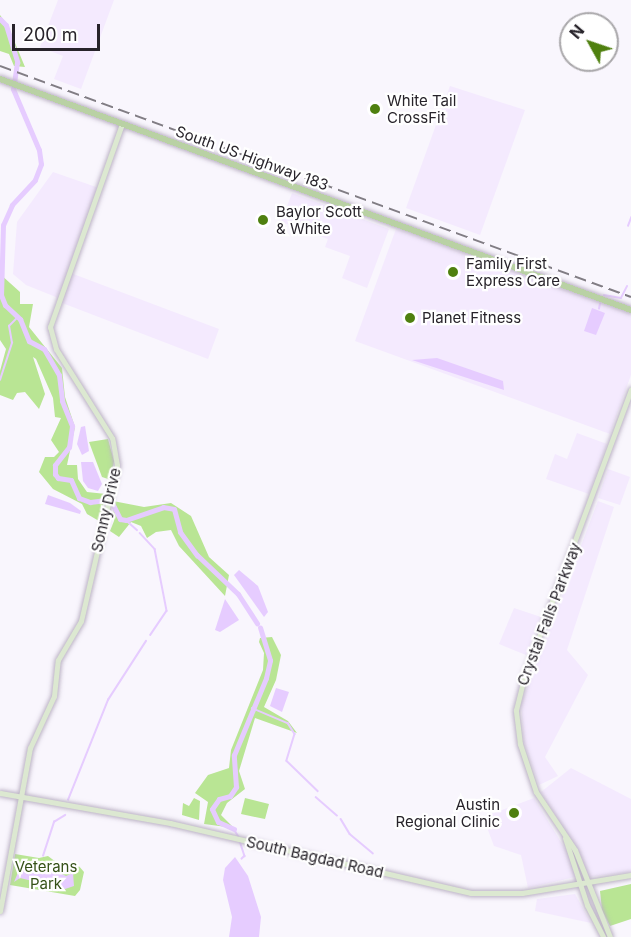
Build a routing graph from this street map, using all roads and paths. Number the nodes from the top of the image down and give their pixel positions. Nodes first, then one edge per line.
1 (4, 80) edge
2 (122, 124) junction
3 (631, 310) edge
4 (631, 389) edge
5 (0, 793) edge
6 (20, 796) junction
7 (564, 836) junction
8 (631, 875) edge
9 (588, 882) junction
10 (580, 884) junction
11 (0, 911) edge
12 (595, 914) junction
13 (603, 937) edge
14 (610, 937) edge

1 - 2 main road, South US Highway 183
2 - 3 main road, South US Highway 183
2 - 6 main road, Sonny Drive
4 - 7 main road, Crystal Falls Parkway
5 - 6 main road, South Bagdad Road
6 - 10 main road, South Bagdad Road
6 - 11 main road, Sonny Drive
7 - 9 main road, Crystal Falls Parkway
7 - 10 main road, Crystal Falls Parkway
8 - 9 main road, South Bagdad Road
9 - 10 main road, South Bagdad Road
9 - 12 main road, Crystal Falls Parkway
10 - 12 main road, Crystal Falls Parkway
12 - 13 main road, Crystal Falls Parkway
12 - 14 main road, Crystal Falls Parkway

